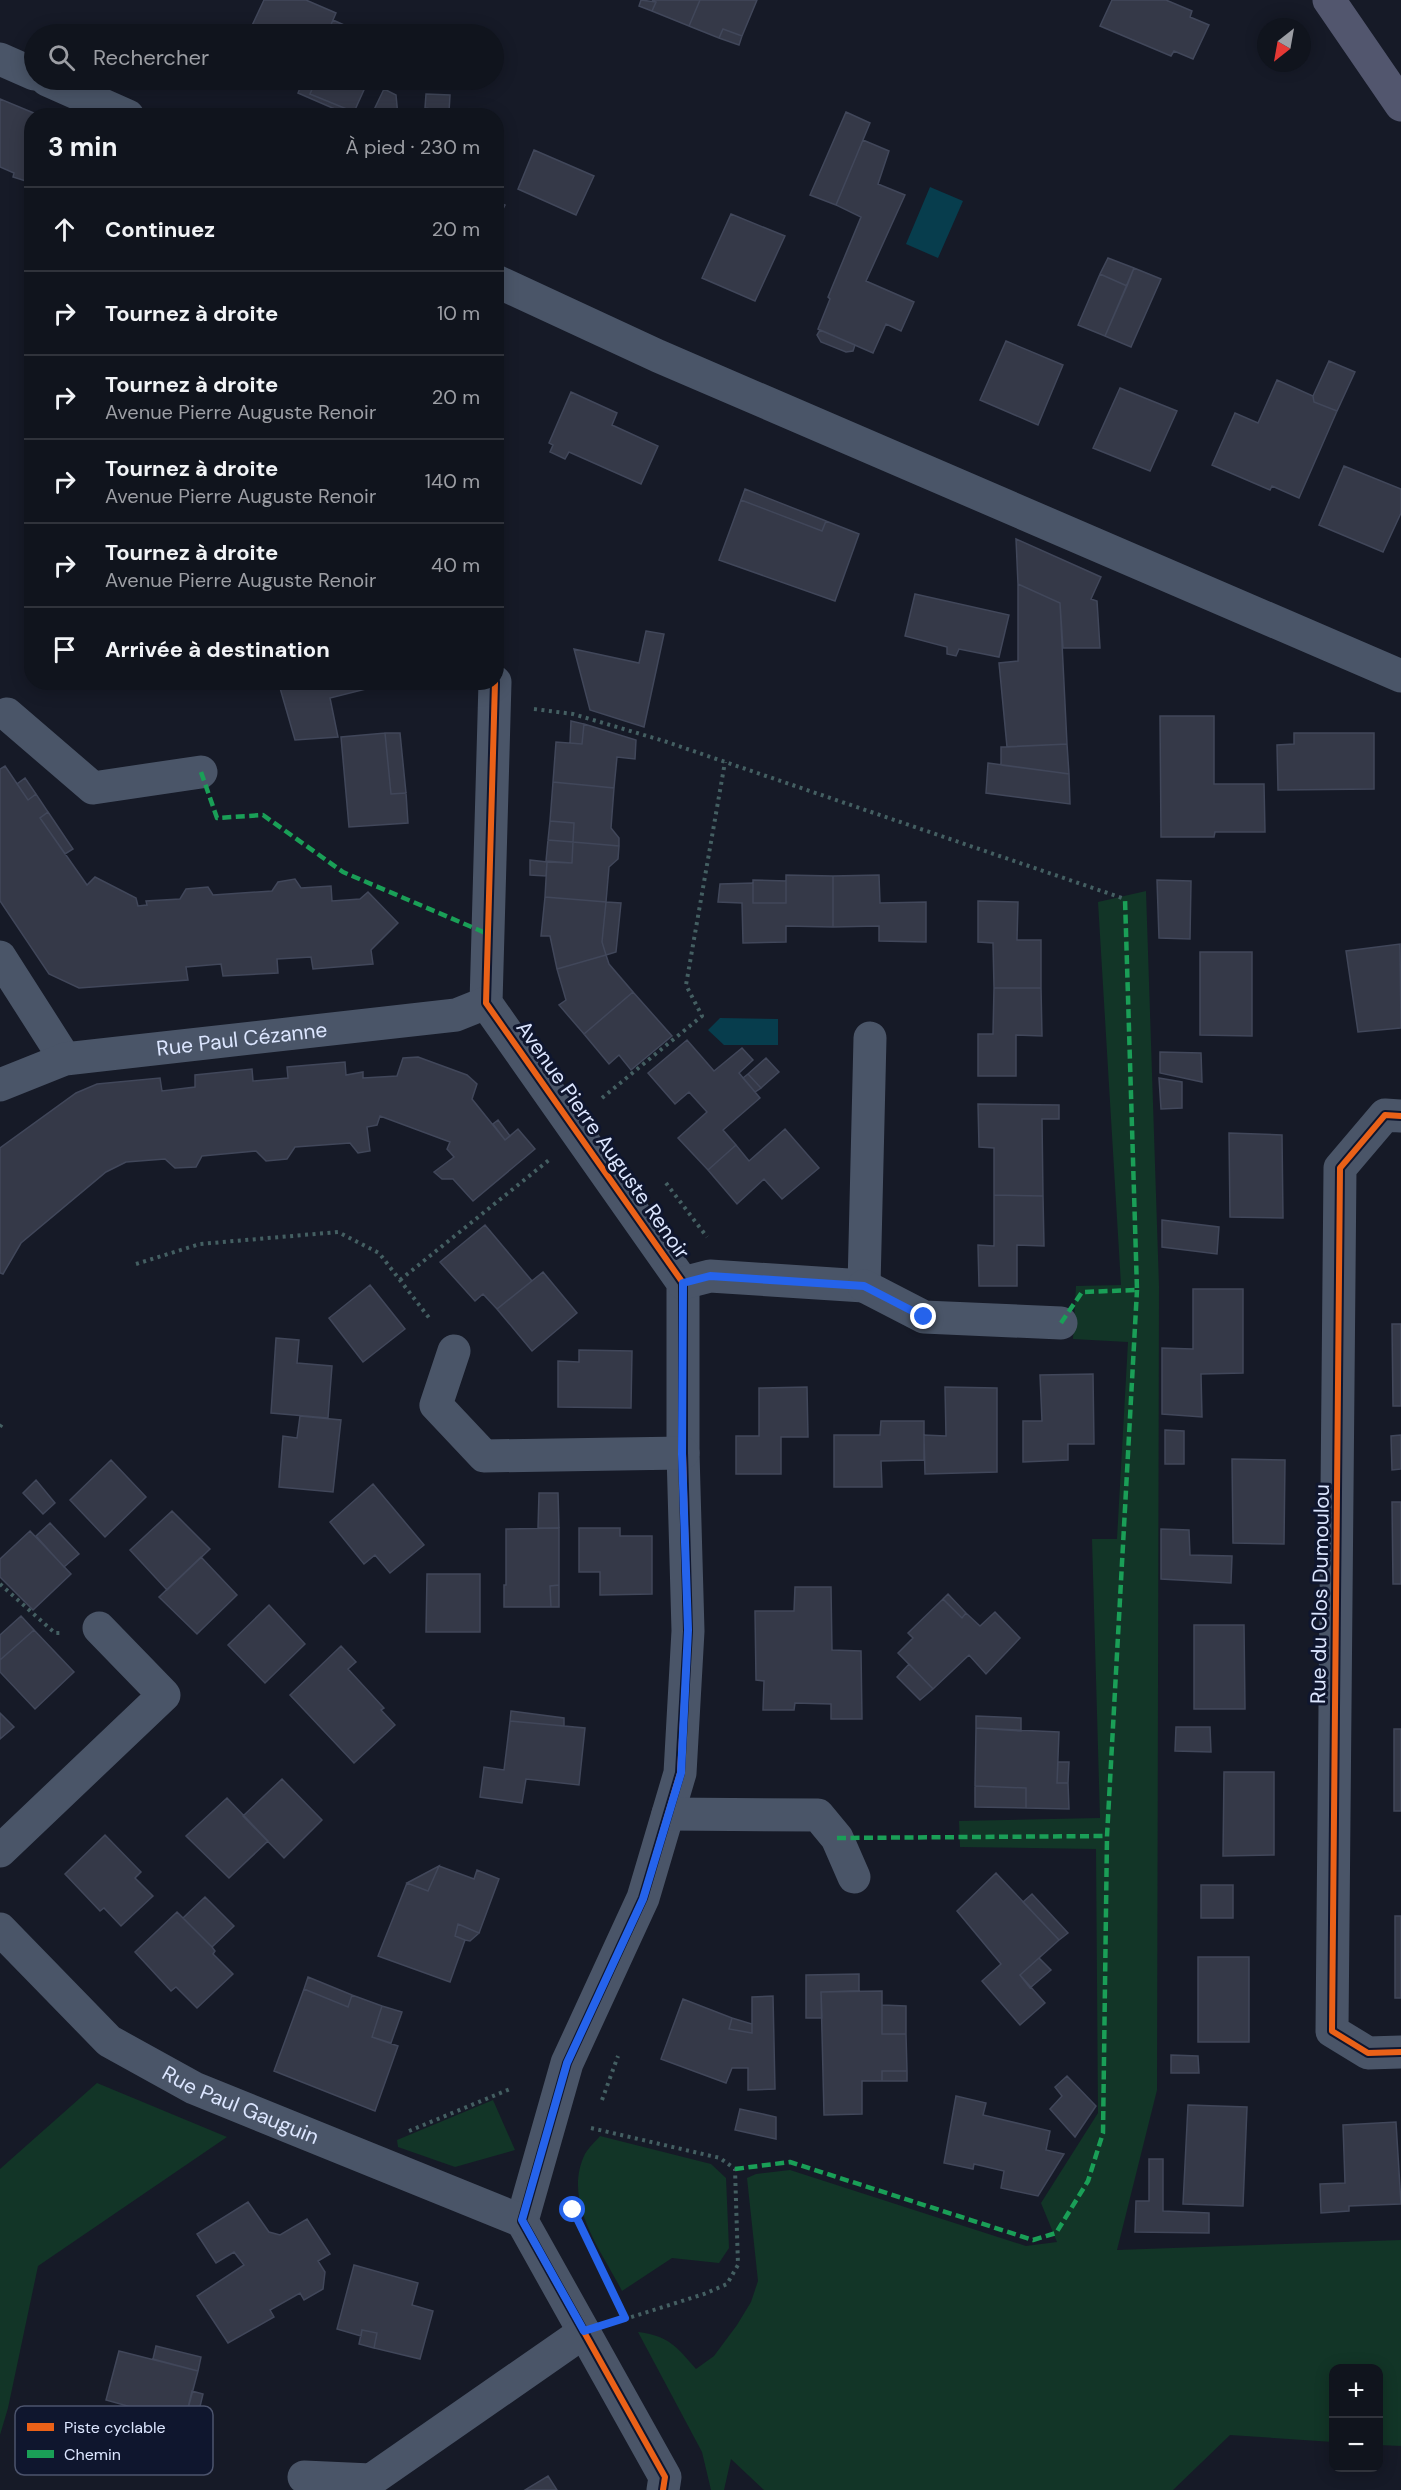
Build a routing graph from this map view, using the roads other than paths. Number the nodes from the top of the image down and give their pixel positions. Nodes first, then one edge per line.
1 (1329, 0) edge
2 (0, 59) edge
3 (24, 70) edge
4 (70, 90) edge
5 (1401, 105) edge
6 (110, 108) edge
7 (504, 285) edge
8 (1401, 676) edge
9 (495, 693) edge
10 (2, 710) edge
11 (201, 772) dead end
12 (0, 957) edge
13 (486, 1003) junction
14 (870, 1038) dead end
15 (65, 1059) junction
16 (0, 1085) edge
17 (1401, 1116) edge
18 (683, 1283) junction
19 (864, 1286) junction
20 (1061, 1323) dead end
21 (454, 1351) road end
22 (682, 1454) junction
23 (99, 1628) road end
24 (668, 1814) junction
25 (0, 1851) edge
26 (854, 1877) dead end
27 (0, 1929) edge
28 (1401, 2052) edge
29 (522, 2220) junction
30 (584, 2331) junction
31 (304, 2477) dead end
32 (663, 2490) edge

1 - 5 main road
2 - 3 street
4 - 6 street
7 - 8 street
9 - 13 street
10 - 11 street
12 - 15 street
13 - 15 street, Rue Paul Cézanne
13 - 18 street, Avenue Pierre Auguste Renoir
14 - 19 street
15 - 16 street, Rue Paul Cézanne
17 - 28 street, Rue du Clos Dumoulou
18 - 19 street, Avenue Pierre Auguste Renoir
18 - 22 street, Avenue Pierre Auguste Renoir
19 - 20 street, Avenue Pierre Auguste Renoir
21 - 22 street
22 - 24 street, Avenue Pierre Auguste Renoir
23 - 25 street
24 - 26 street
24 - 29 street, Avenue Pierre Auguste Renoir
27 - 29 street, Rue Paul Gauguin
29 - 30 street
30 - 31 street
30 - 32 street

